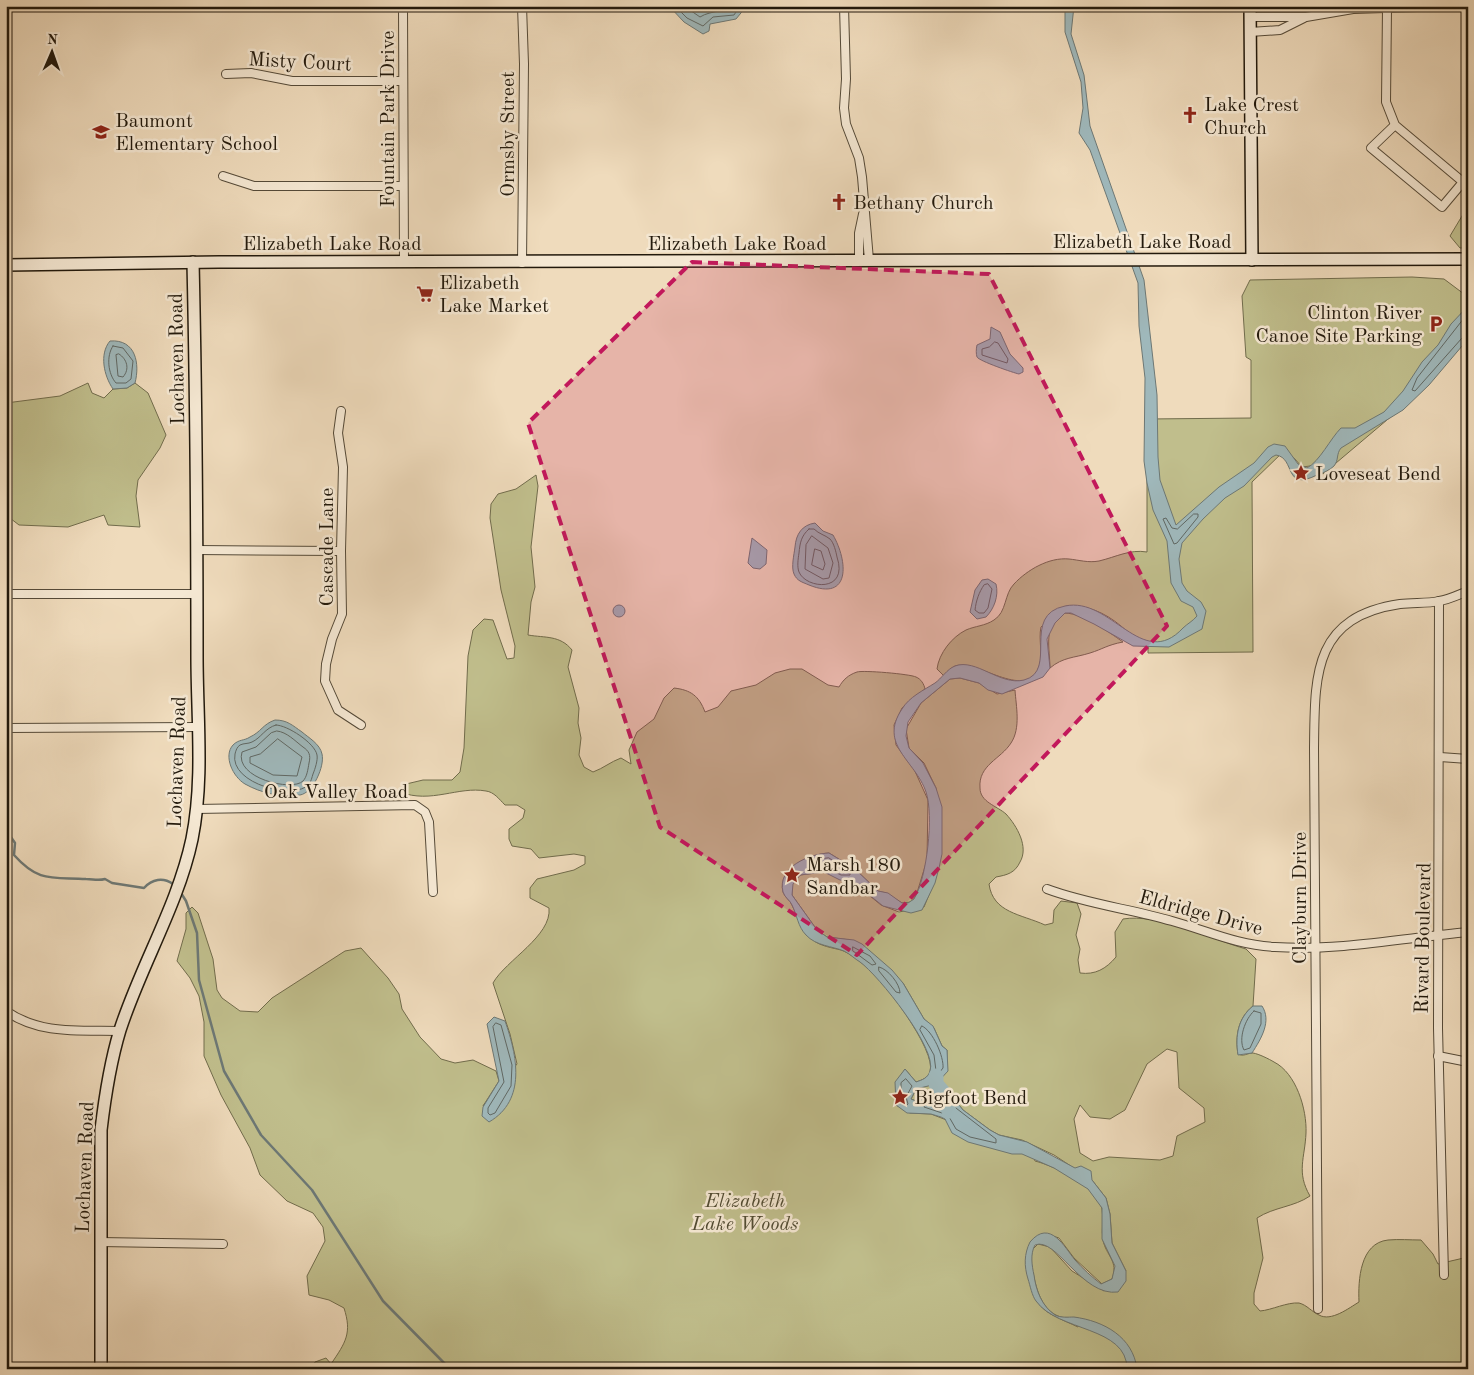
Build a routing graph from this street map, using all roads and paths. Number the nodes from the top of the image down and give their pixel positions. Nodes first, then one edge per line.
1 (403, 6) edge
2 (522, 6) edge
3 (844, 6) edge
4 (1450, 6) edge
5 (1387, 8) junction
6 (1250, 12) edge
7 (1306, 17) junction
8 (1250, 32) junction
9 (226, 74) dead end
10 (402, 81) junction
11 (1395, 125) junction
12 (223, 176) dead end
13 (403, 186) junction
14 (1468, 259) edge
15 (864, 260) junction
16 (1252, 260) junction
17 (404, 261) junction
18 (193, 262) junction
19 (522, 262) junction
20 (6, 265) edge
21 (341, 411) dead end
22 (197, 550) junction
23 (341, 551) junction
24 (1468, 591) edge
25 (6, 594) edge
26 (197, 594) junction
27 (1439, 601) junction
28 (361, 725) dead end
29 (6, 728) edge
30 (197, 728) junction
31 (1440, 757) junction
32 (1468, 759) edge
33 (196, 809) junction
34 (1047, 889) dead end
35 (433, 892) dead end
36 (1468, 932) edge
37 (1439, 935) junction
38 (1316, 947) junction
39 (6, 1010) edge
40 (120, 1032) junction
41 (1438, 1056) junction
42 (1468, 1062) edge
43 (100, 1242) junction
44 (223, 1244) dead end
45 (1444, 1275) dead end
46 (1318, 1309) dead end
47 (101, 1369) edge

1 - 10 street, Fountain Park Drive
2 - 19 street, Ormsby Street
3 - 15 street
4 - 5 street
5 - 7 street
5 - 11 street
6 - 7 street
6 - 8 street
7 - 8 street
8 - 16 street
9 - 10 street, Misty Court
10 - 13 street, Fountain Park Drive
11 - 11 street
12 - 13 street
13 - 17 street, Fountain Park Drive
14 - 16 street, Elizabeth Lake Road
15 - 16 street, Elizabeth Lake Road
15 - 19 street, Elizabeth Lake Road
17 - 18 street, Elizabeth Lake Road
17 - 19 street, Elizabeth Lake Road
18 - 20 street, Elizabeth Lake Road
18 - 22 street, Lochaven Road
21 - 23 street, Cascade Lane
22 - 23 street
22 - 26 street, Lochaven Road
23 - 28 street, Cascade Lane
24 - 27 street, Clayburn Drive
25 - 26 street
26 - 30 street, Lochaven Road
27 - 31 street, Rivard Boulevard
27 - 38 street, Clayburn Drive
29 - 30 street
30 - 33 street, Lochaven Road
31 - 32 street
31 - 37 street, Rivard Boulevard
33 - 35 street, Oak Valley Road
33 - 40 street, Lochaven Road
34 - 38 street, Eldridge Drive
36 - 37 street, Eldridge Drive
37 - 38 street, Eldridge Drive
37 - 41 street, Rivard Boulevard
38 - 46 street, Clayburn Drive
39 - 40 street
40 - 43 street, Lochaven Road
41 - 42 street
41 - 45 street, Rivard Boulevard
43 - 44 street
43 - 47 street, Lochaven Road

